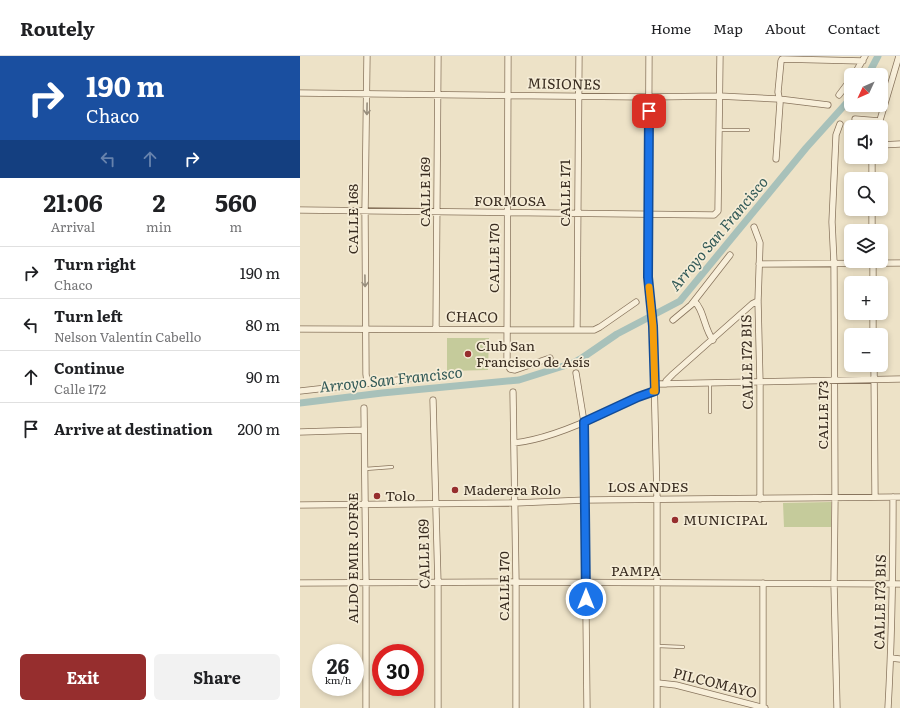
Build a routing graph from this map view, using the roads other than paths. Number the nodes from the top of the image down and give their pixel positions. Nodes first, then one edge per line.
1 (367, 56) edge
2 (438, 56) edge
3 (508, 56) edge
4 (578, 56) edge
5 (649, 56) edge
6 (720, 56) edge
7 (899, 56) edge
8 (822, 58) edge
9 (864, 58) edge
10 (858, 68) edge
11 (844, 88) edge
12 (300, 93) edge
13 (367, 94) junction
14 (437, 95) junction
15 (508, 95) junction
16 (839, 95) dead end
17 (578, 96) junction
18 (719, 96) junction
19 (649, 97) junction
20 (779, 99) junction
21 (828, 105) dead end
22 (880, 120) edge
23 (840, 124) dead end
24 (719, 130) junction
25 (748, 130) dead end
26 (888, 144) edge
27 (900, 144) edge
28 (776, 159) dead end
29 (300, 210) edge
30 (365, 212) junction
31 (437, 212) junction
32 (506, 213) junction
33 (577, 213) junction
34 (648, 214) junction
35 (754, 227) dead end
36 (730, 255) dead end
37 (834, 263) junction
38 (844, 263) edge
39 (888, 263) edge
40 (900, 263) edge
41 (759, 264) junction
42 (758, 301) junction
43 (636, 302) dead end
44 (694, 302) junction
45 (673, 320) dead end
46 (300, 329) edge
47 (366, 329) junction
48 (436, 329) junction
49 (506, 330) junction
50 (577, 330) junction
51 (713, 340) junction
52 (550, 358) dead end
53 (874, 372) edge
54 (576, 373) dead end
55 (416, 378) dead end
56 (900, 379) edge
57 (835, 380) junction
58 (874, 380) junction
59 (367, 382) junction
60 (710, 383) junction
61 (760, 383) junction
62 (655, 384) junction
63 (666, 384) junction
64 (300, 390) edge
65 (655, 391) junction
66 (513, 392) dead end
67 (434, 400) dead end
68 (364, 408) dead end
69 (710, 412) dead end
70 (584, 422) junction
71 (364, 430) junction
72 (300, 432) edge
73 (514, 443) junction
74 (392, 467) dead end
75 (365, 468) junction
76 (835, 497) junction
77 (875, 497) junction
78 (894, 497) junction
79 (900, 497) edge
80 (657, 499) junction
81 (760, 499) junction
82 (586, 500) junction
83 (515, 502) junction
84 (435, 504) junction
85 (300, 505) edge
86 (365, 505) junction
87 (516, 582) junction
88 (300, 583) edge
89 (586, 583) junction
90 (657, 583) junction
91 (763, 583) junction
92 (366, 584) junction
93 (438, 584) junction
94 (834, 584) junction
95 (893, 584) junction
96 (900, 584) edge
97 (658, 646) junction
98 (684, 647) dead end
99 (891, 658) junction
100 (900, 659) edge
101 (658, 683) junction
102 (366, 708) edge
103 (438, 708) edge
104 (516, 708) edge
105 (587, 708) edge
106 (657, 708) edge
107 (763, 708) edge
108 (766, 708) edge
109 (837, 708) edge
110 (888, 708) edge

1 - 13 street, CALLE 168
2 - 14 street, CALLE 169
3 - 15 street, CALLE 170
4 - 17 street, CALLE 171
5 - 19 street
6 - 18 street
7 - 22 street
8 - 9 street
8 - 20 street
9 - 10 street
11 - 16 street
12 - 13 street, MISIONES
13 - 14 street, MISIONES
13 -> 30 street, CALLE 168
14 - 15 street, MISIONES
14 - 31 street, CALLE 169
15 - 17 street, MISIONES
15 - 32 street, CALLE 170
17 - 19 street, MISIONES
17 - 33 street, CALLE 171
18 - 19 street, MISIONES
18 - 20 street, MISIONES
18 - 24 street
19 - 34 street
20 - 21 street, MISIONES
20 - 28 street
23 - 37 street, CALLE 173
24 - 25 lane
24 - 34 street, FORMOSA
26 - 27 street
29 - 30 street, FORMOSA
30 - 31 street, FORMOSA
30 -> 47 street, CALLE 168
31 - 32 street, FORMOSA
31 - 48 street, CALLE 169
32 - 33 street, FORMOSA
32 - 49 street, CALLE 170
33 - 34 street, FORMOSA
33 - 50 street, CALLE 171
34 - 62 street
35 - 41 street, CALLE 172 BIS
36 - 44 street
37 - 38 street
37 - 41 street
37 - 57 street, CALLE 173
39 - 40 street
41 - 42 street, CALLE 172 BIS
42 - 51 street
42 - 61 street, CALLE 172 BIS
43 - 50 street, CHACO
44 - 45 street
44 - 51 street
46 - 47 street, CHACO
47 - 48 street, CHACO
47 - 59 street, CALLE 168
48 - 49 street, CHACO
49 - 50 street, CHACO
49 - 52 street, CALLE 170
51 - 63 street
53 - 58 street
54 - 70 street
55 - 59 street
56 - 58 street
57 - 58 street
57 - 61 street
57 - 76 street, CALLE 173
58 - 77 street
59 - 64 street
60 - 61 street
60 - 63 street
60 - 69 lane
61 - 81 street, CALLE 172 BIS
62 - 63 street
62 - 65 street
65 - 70 street
65 - 80 street
66 - 73 street, CALLE 170
67 - 84 street, CALLE 169
68 - 71 street, ALDO EMIR JOFRE
70 - 73 street
70 - 82 street
71 - 72 street
71 - 75 street, ALDO EMIR JOFRE
73 - 83 street, CALLE 170
74 - 75 lane
75 - 86 street, ALDO EMIR JOFRE
76 - 77 street, LOS ANDES
76 - 81 street, LOS ANDES
76 - 94 street, CALLE 173
77 - 78 street, LOS ANDES
78 - 79 street, LOS ANDES
78 - 95 street, CALLE 173 BIS
80 - 81 street, LOS ANDES
80 - 82 street, LOS ANDES
80 - 90 street
82 - 83 street, LOS ANDES
82 - 89 street
83 - 84 street, LOS ANDES
83 - 87 street, CALLE 170
84 - 86 street, LOS ANDES
84 - 93 street, CALLE 169
85 - 86 street, LOS ANDES
86 - 92 street, ALDO EMIR JOFRE
87 - 89 street, PAMPA
87 - 93 street, PAMPA
87 - 104 street, CALLE 170
88 - 92 street, PAMPA
89 - 90 street, PAMPA
89 - 105 street
90 - 91 street, PAMPA
90 - 97 street
91 - 94 street, PAMPA
91 - 107 street
92 - 93 street, PAMPA
92 - 102 street, ALDO EMIR JOFRE
93 - 103 street, CALLE 169
94 - 95 street, PAMPA
94 - 109 street, CALLE 173
95 - 96 street, PAMPA
95 - 99 street, CALLE 173 BIS
97 - 98 lane
97 - 101 street
99 - 100 street
99 - 110 street, CALLE 173 BIS
101 - 106 street
101 - 107 street, PILCOMAYO
107 - 108 street, PILCOMAYO

